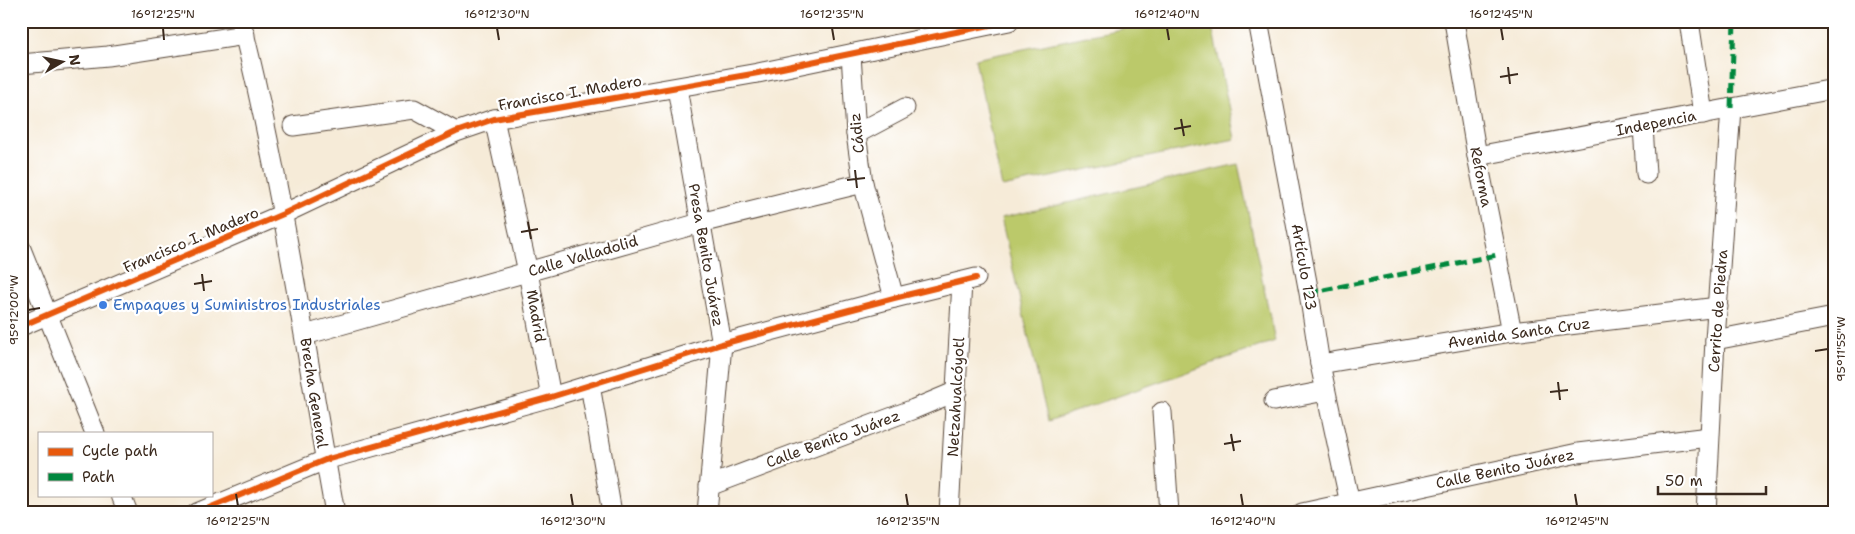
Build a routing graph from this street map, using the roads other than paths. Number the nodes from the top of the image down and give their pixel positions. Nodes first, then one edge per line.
1 (1009, 21) edge
2 (1258, 21) edge
3 (1454, 21) edge
4 (1689, 21) edge
5 (243, 28) edge
6 (851, 54) junction
7 (21, 64) edge
8 (677, 88) junction
9 (1834, 89) edge
10 (905, 108) dead end
11 (1731, 108) junction
12 (1703, 114) junction
13 (494, 118) junction
14 (294, 126) dead end
15 (1643, 126) junction
16 (456, 132) junction
17 (856, 134) junction
18 (1477, 156) junction
19 (1646, 174) dead end
20 (863, 183) junction
21 (283, 214) junction
22 (700, 222) junction
23 (21, 249) edge
24 (528, 272) junction
25 (894, 298) junction
26 (1718, 307) junction
27 (47, 315) junction
28 (1834, 317) edge
29 (21, 326) edge
30 (1512, 332) junction
31 (305, 335) junction
32 (1715, 340) junction
33 (722, 344) junction
34 (1320, 364) junction
35 (590, 385) junction
36 (957, 391) junction
37 (1326, 391) junction
38 (551, 397) junction
39 (1274, 401) dead end
40 (1162, 412) dead end
41 (95, 432) edge
42 (1710, 437) junction
43 (325, 460) junction
44 (709, 486) junction
45 (121, 496) edge
46 (1351, 507) edge
47 (128, 513) edge
48 (197, 513) edge
49 (335, 513) edge
50 (612, 513) edge
51 (707, 513) edge
52 (949, 513) edge
53 (1169, 513) edge
54 (1302, 513) edge
55 (1706, 513) edge

1 - 6 street, Francisco I. Madero
2 - 34 street, Artículo 123
3 - 18 street, Reforma
4 - 12 street
5 - 7 street
5 - 21 street, Brecha General
6 - 8 street, Francisco I. Madero
6 - 17 street, Cádiz
8 - 13 street, Francisco I. Madero
8 - 22 street, Presa Benito Juárez
9 - 11 street, Indepencia
10 - 17 street
11 - 12 street, Indepencia
11 - 26 street, Cerrito de Piedra
12 - 15 street, Indepencia
13 - 16 street, Francisco I. Madero
13 - 24 street, Madrid
14 - 16 street
15 - 18 street, Indepencia
15 - 19 street
16 - 21 street, Francisco I. Madero
17 - 20 street, Cádiz
18 - 30 street, Reforma
20 - 22 street, Calle Valladolid
20 - 25 street, Cádiz
21 - 27 street, Francisco I. Madero
21 - 31 street, Brecha General
22 - 24 street, Calle Valladolid
22 - 33 street, Presa Benito Juárez
23 - 27 street
24 - 31 street, Calle Valladolid
24 - 38 street, Madrid
25 - 33 street
25 - 36 street, Netzahualcóyotl
26 - 30 street, Avenida Santa Cruz
26 - 32 street, Cerrito de Piedra
27 - 29 street, Francisco I. Madero
27 - 41 street
28 - 32 street
30 - 34 street, Avenida Santa Cruz
31 - 43 street, Brecha General
32 - 42 street, Cerrito de Piedra
33 - 35 street
33 - 44 street, Presa Benito Juárez
34 - 37 street, Artículo 123
35 - 38 street
35 - 50 street
36 - 44 street, Calle Benito Juárez
36 - 52 street, Netzahualcóyotl
37 - 39 street
37 - 46 street, Artículo 123
38 - 43 street
40 - 53 street
42 - 46 street, Calle Benito Juárez
42 - 55 street, Cerrito de Piedra
43 - 48 street
43 - 49 street, Brecha General
44 - 51 street, Presa Benito Juárez
45 - 47 street
46 - 54 street, Calle Benito Juárez

